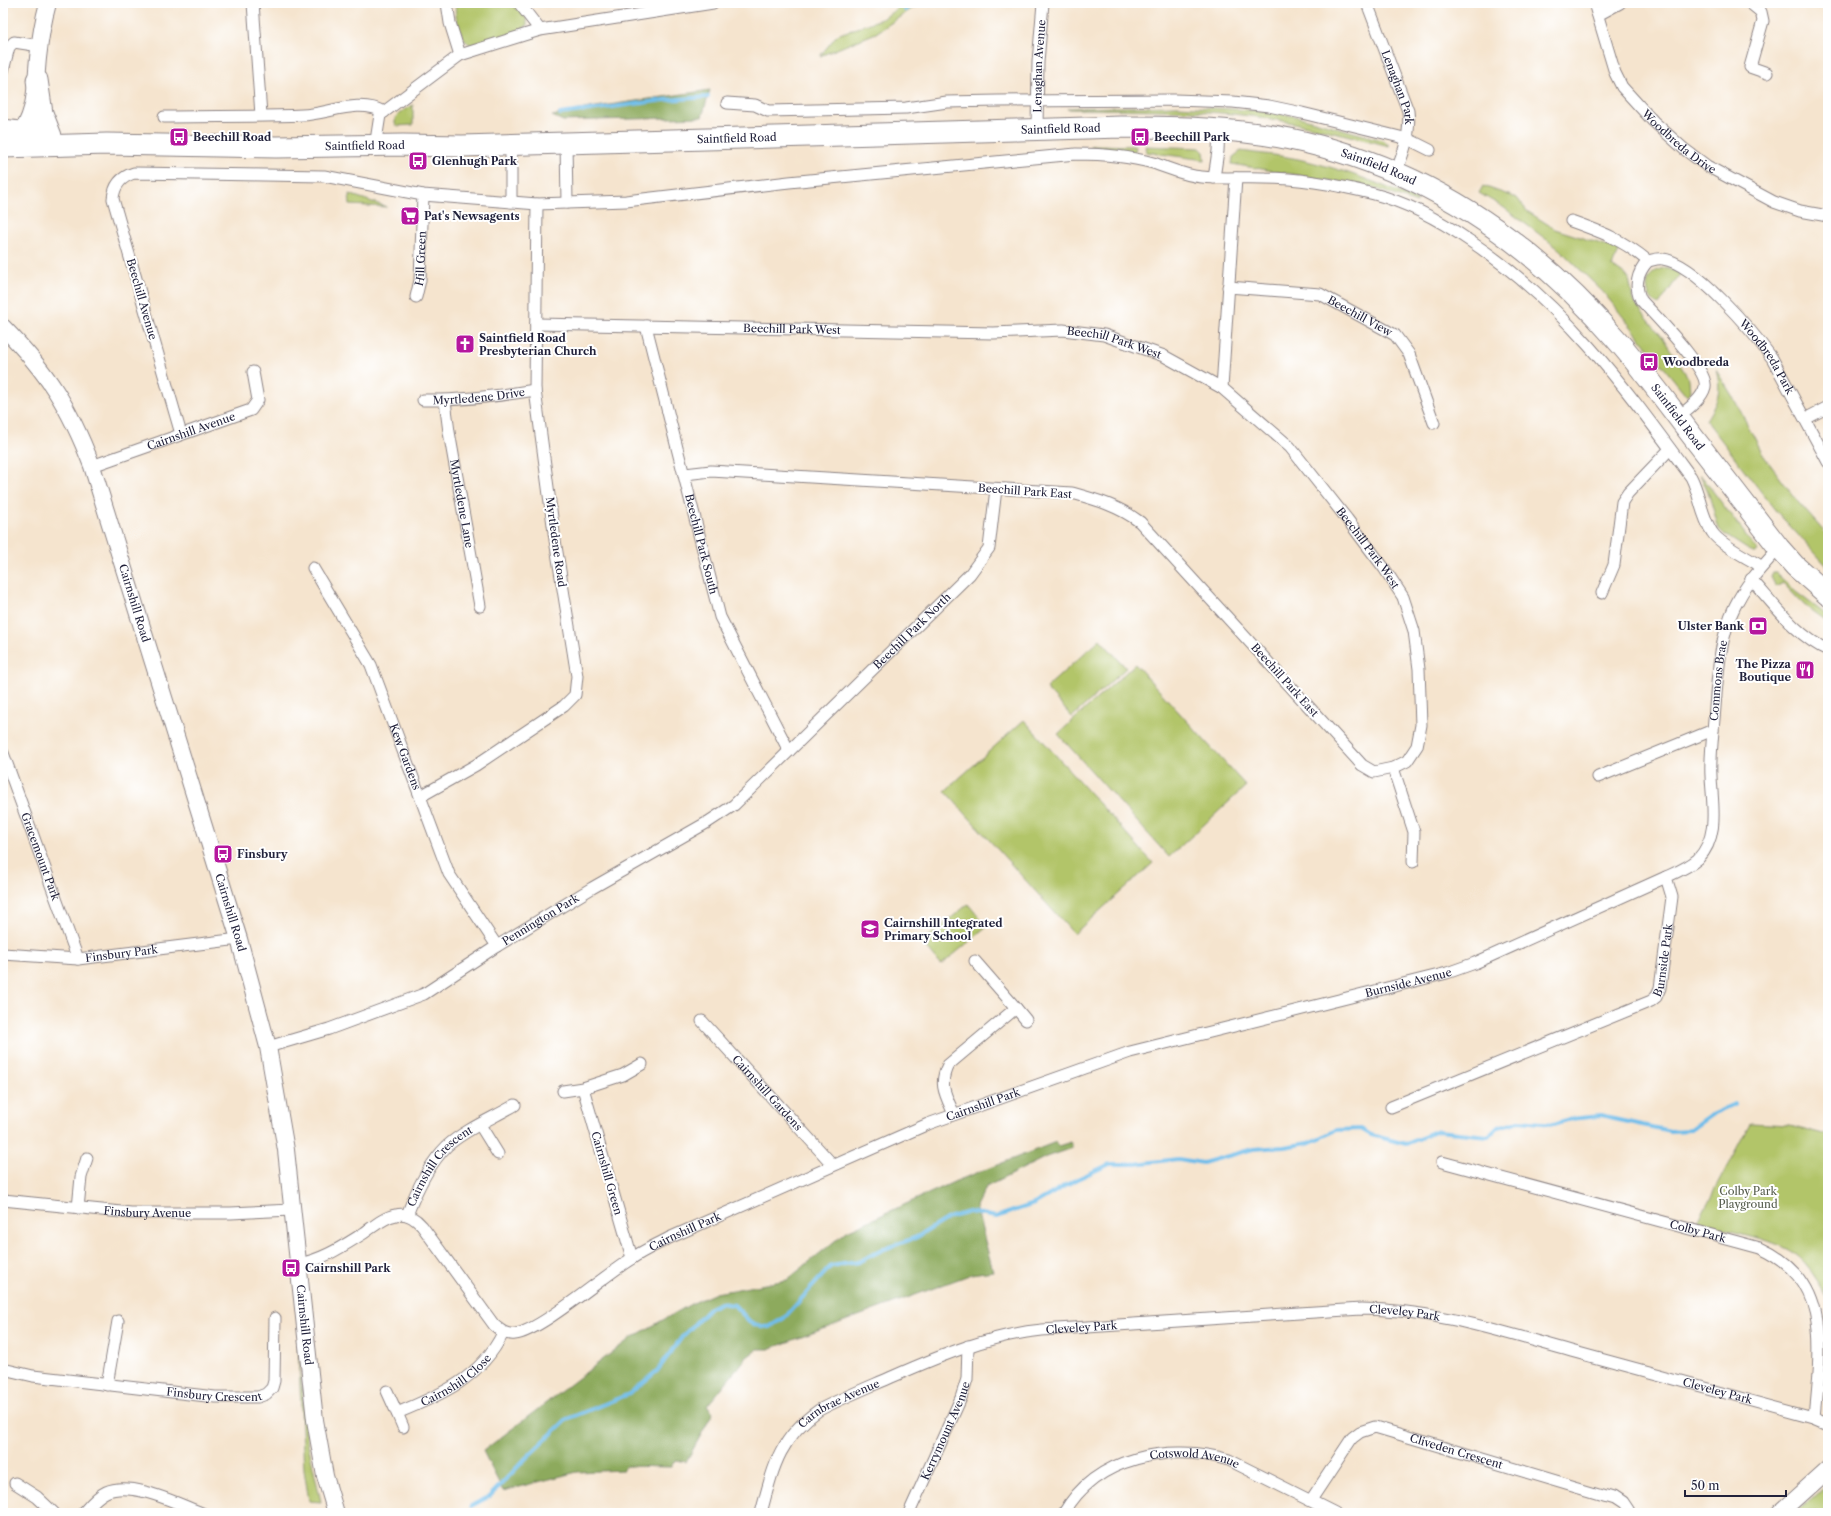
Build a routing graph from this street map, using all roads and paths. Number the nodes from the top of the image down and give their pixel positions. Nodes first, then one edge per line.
1 (48, 3) edge
2 (253, 3) edge
3 (447, 3) edge
4 (519, 3) edge
5 (713, 3) edge
6 (1042, 3) edge
7 (1367, 3) edge
8 (1594, 3) edge
9 (1620, 3) edge
10 (1750, 3) edge
11 (1598, 15) junction
12 (540, 30) junction
13 (40, 46) junction
14 (460, 55) junction
15 (3, 72) edge
16 (1767, 73) dead end
17 (37, 80) junction
18 (1037, 101) junction
19 (727, 103) dead end
20 (384, 112) junction
21 (261, 115) junction
22 (164, 117) dead end
23 (1037, 129) junction
24 (1219, 129) junction
25 (51, 136) junction
26 (9, 139) edge
27 (1408, 139) junction
28 (566, 143) junction
29 (107, 144) junction
30 (511, 144) junction
31 (375, 146) junction
32 (1430, 150) dead end
33 (1396, 172) junction
34 (1214, 178) junction
35 (1236, 178) junction
36 (423, 195) junction
37 (511, 202) junction
38 (567, 203) junction
39 (537, 204) junction
40 (1828, 216) edge
41 (1571, 221) dead end
42 (1648, 262) junction
43 (1228, 287) junction
44 (416, 297) dead end
45 (536, 324) junction
46 (646, 326) junction
47 (3, 327) edge
48 (253, 372) dead end
49 (1222, 388) junction
50 (535, 390) junction
51 (423, 400) dead end
52 (445, 401) junction
53 (1828, 407) edge
54 (1678, 417) junction
55 (1805, 419) junction
56 (1434, 423) dead end
57 (182, 434) junction
58 (1670, 449) junction
59 (1828, 462) edge
60 (92, 466) junction
61 (685, 474) junction
62 (996, 489) junction
63 (1779, 548) junction
64 (1761, 566) junction
65 (313, 568) dead end
66 (1752, 579) junction
67 (1602, 593) dead end
68 (1828, 595) edge
69 (480, 606) dead end
70 (1828, 650) edge
71 (1713, 730) junction
72 (789, 751) junction
73 (3, 753) edge
74 (1393, 768) junction
75 (1598, 776) dead end
76 (421, 796) junction
77 (1413, 862) dead end
78 (1666, 877) junction
79 (239, 940) junction
80 (498, 946) junction
81 (3, 954) edge
82 (78, 959) junction
83 (975, 961) dead end
84 (1016, 1008) junction
85 (1026, 1020) dead end
86 (702, 1021) dead end
87 (268, 1048) junction
88 (1137, 1050) joint
89 (642, 1064) dead end
90 (583, 1088) junction
91 (563, 1091) dead end
92 (515, 1105) dead end
93 (1391, 1107) dead end
94 (954, 1114) junction
95 (480, 1125) junction
96 (498, 1154) dead end
97 (87, 1158) dead end
98 (1442, 1162) dead end
99 (833, 1165) junction
100 (3, 1202) edge
101 (78, 1208) junction
102 (292, 1210) junction
103 (407, 1215) junction
104 (632, 1258) junction
105 (298, 1264) junction
106 (275, 1318) dead end
107 (118, 1321) dead end
108 (503, 1333) junction
109 (968, 1346) junction
110 (3, 1369) edge
111 (108, 1385) junction
112 (387, 1391) dead end
113 (397, 1413) junction
114 (1814, 1417) junction
115 (1828, 1423) edge
116 (403, 1427) dead end
117 (1828, 1468) edge
118 (15, 1483) dead end
119 (1311, 1500) junction
120 (54, 1513) edge
121 (83, 1513) edge
122 (202, 1513) edge
123 (336, 1513) edge
124 (761, 1513) edge
125 (909, 1513) edge
126 (1064, 1513) edge
127 (1335, 1513) edge
128 (1628, 1513) edge
129 (1778, 1513) edge

1 - 13 street
2 - 21 street
3 - 14 street
4 - 12 street
5 - 12 street
6 - 18 street, Lenaghan Avenue
7 - 27 street, Lenaghan Park
8 - 11 street, Woodbreda Drive
9 - 11 street
10 - 16 street
11 - 40 street, Woodbreda Drive
12 - 14 street
13 - 15 street
13 - 17 street
14 - 20 street
17 - 25 highway
17 - 26 street
18 - 19 street
18 - 23 street, Lenaghan Avenue
18 - 27 street
20 - 21 street
20 - 31 street
21 - 22 street
23 - 24 highway, Saintfield Road
23 - 28 highway, Saintfield Road
24 - 33 highway, Saintfield Road
24 - 34 street
25 - 26 highway, Saintfield Road
25 - 29 highway, Saintfield Road
26 - 29 highway, Saintfield Road
27 - 32 street
27 - 33 street, Lenaghan Park
28 - 30 highway, Saintfield Road
28 - 38 street
29 - 31 highway, Saintfield Road
30 - 31 highway, Saintfield Road
30 - 37 street
33 - 54 highway, Saintfield Road
34 - 35 street
34 - 38 street
35 - 43 street
35 - 58 street
36 - 37 street
36 - 44 street, Hill Green
36 - 57 street, Beechill Avenue
37 - 39 street
38 - 39 street
39 - 45 street, Myrtledene Road
41 - 42 street
42 - 54 street
42 - 55 street, Woodbreda Park
43 - 49 street
43 - 56 street, Beechill View
45 - 46 street, Beechill Park West
45 - 50 street, Myrtledene Road
46 - 49 street, Beechill Park West
46 - 61 street, Beechill Park South
47 - 60 street, Cairnshill Road
48 - 57 street, Cairnshill Avenue
49 - 74 street, Beechill Park West
50 - 52 street, Myrtledene Drive
50 - 76 street, Myrtledene Road
51 - 52 street, Myrtledene Drive
52 - 69 street, Myrtledene Lane
53 - 55 street
54 - 63 highway, Saintfield Road
55 - 59 street, Woodbreda Park
57 - 60 street, Cairnshill Avenue
58 - 64 street
58 - 67 street
60 - 79 street, Cairnshill Road
61 - 62 street, Beechill Park East
61 - 72 street, Beechill Park South
62 - 72 street, Beechill Park North
62 - 74 street, Beechill Park East
63 - 64 street, Commons Brae
63 - 68 highway, Saintfield Road
64 - 66 street, Commons Brae
65 - 76 street, Kew Gardens
66 - 70 street
66 - 71 street, Commons Brae
71 - 75 street, Commons Brae
71 - 78 street
72 - 80 street, Pennington Park
73 - 82 street, Gracemount Park
74 - 77 street
76 - 80 street, Kew Gardens
78 - 88 street, Burnside Avenue
78 - 93 street, Burnside Park
79 - 82 street, Finsbury Park
79 - 87 street, Cairnshill Road
80 - 87 street, Pennington Park
81 - 82 street, Finsbury Park
83 - 84 street
84 - 85 street
84 - 94 street
86 - 99 street, Cairnshill Gardens
87 - 102 street, Cairnshill Road
88 - 94 street, Cairnshill Park
89 - 90 street
90 - 91 street
90 - 104 street, Cairnshill Green
92 - 95 street, Cairnshill Crescent
94 - 99 street, Cairnshill Park
95 - 96 street, Cairnshill Crescent
95 - 103 street, Cairnshill Crescent
97 - 101 street
98 - 114 street, Colby Park
99 - 104 street, Cairnshill Park
100 - 101 street, Finsbury Avenue
101 - 102 street, Finsbury Avenue
102 - 105 street, Cairnshill Road
103 - 105 street
103 - 108 street
104 - 108 street, Cairnshill Park
105 - 123 street, Cairnshill Road
106 - 111 street, Finsbury Crescent
107 - 111 street
108 - 113 street, Cairnshill Close
109 - 114 street, Cleveley Park
109 - 124 street, Carnbrae Avenue
109 - 125 street, Kerrymount Avenue
110 - 111 street, Finsbury Crescent
112 - 113 street
113 - 116 street
114 - 115 street, Cleveley Park
117 - 129 street
118 - 120 street
119 - 126 street, Cotswold Avenue
119 - 127 street, Cotswold Avenue
119 - 128 street, Cliveden Crescent
121 - 122 street

